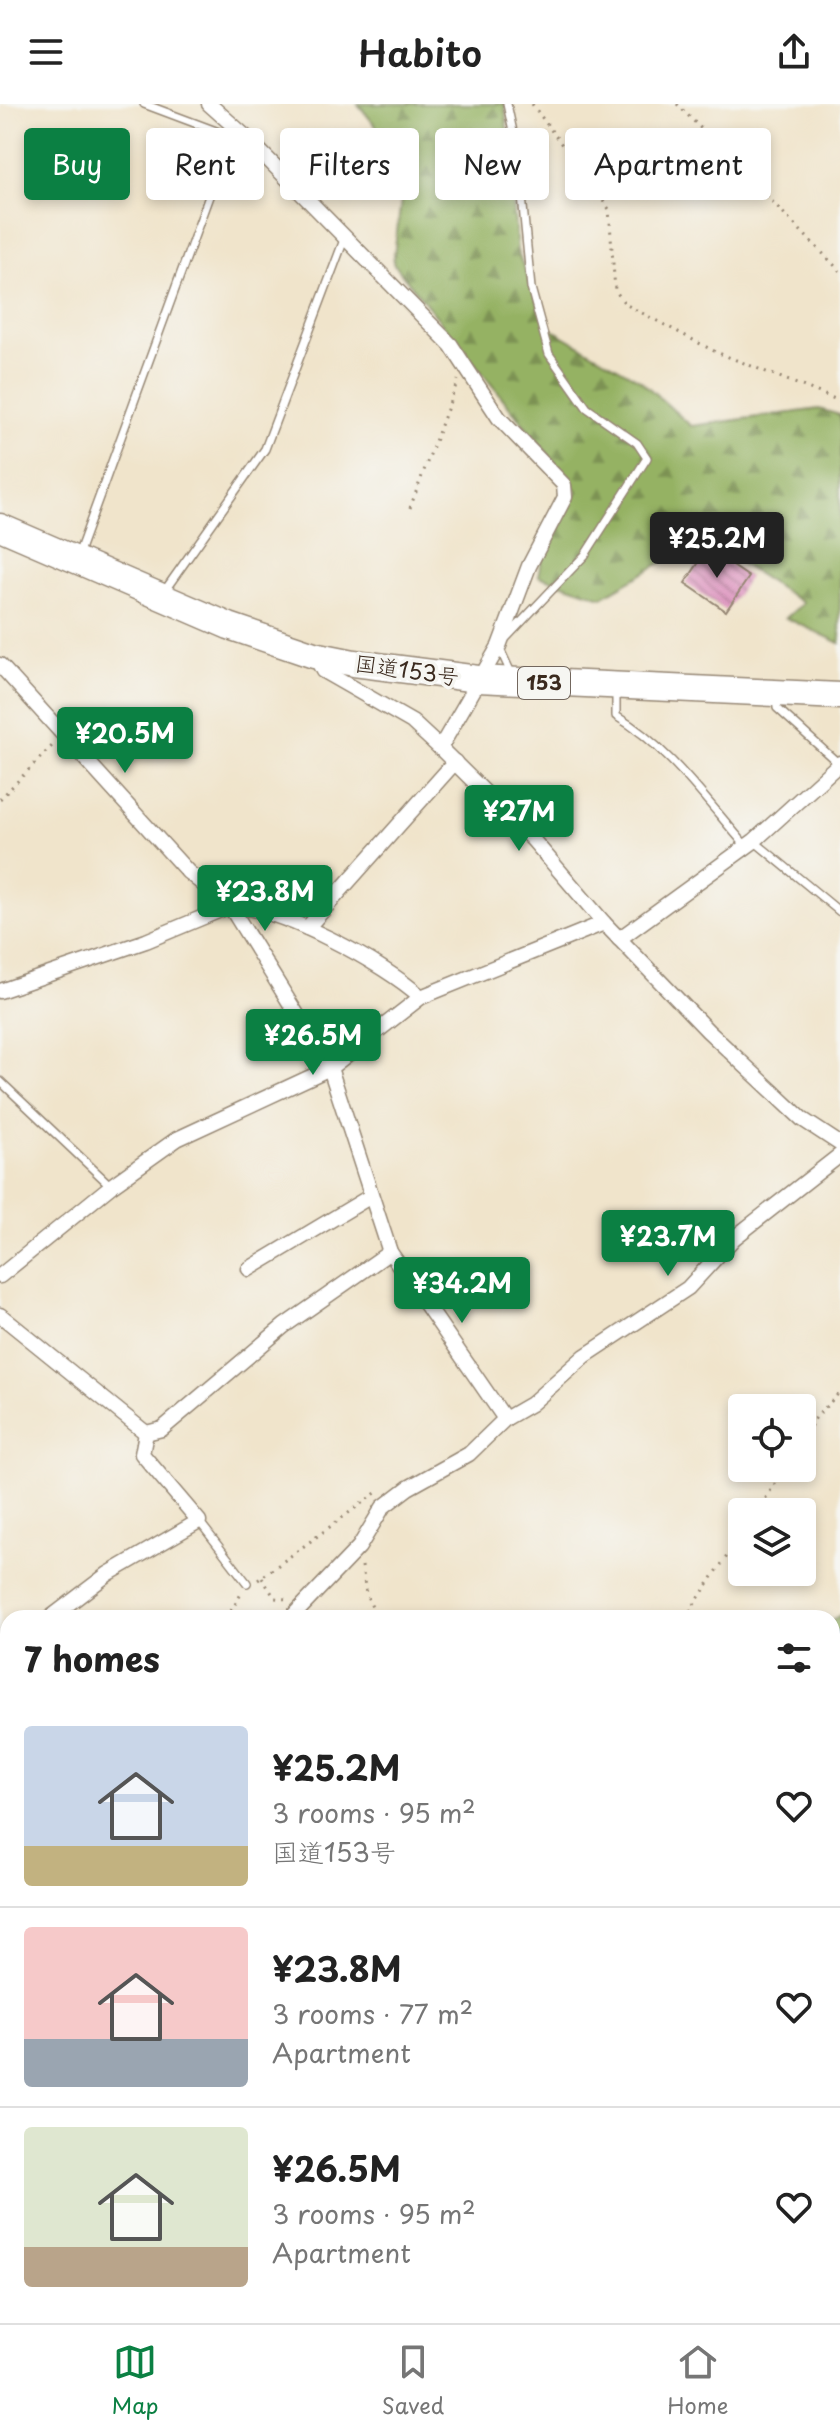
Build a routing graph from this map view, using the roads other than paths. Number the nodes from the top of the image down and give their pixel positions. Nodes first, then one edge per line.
1 (144, 104) edge
2 (209, 104) edge
3 (507, 104) edge
4 (209, 128) edge
5 (235, 128) edge
6 (264, 155) edge
7 (208, 200) edge
8 (345, 237) junction
9 (0, 527) edge
10 (76, 561) junction
11 (159, 599) junction
12 (499, 646) junction
13 (314, 655) junction
14 (0, 665) edge
15 (478, 679) junction
16 (514, 681) junction
17 (616, 686) junction
18 (776, 694) junction
19 (840, 696) edge
20 (440, 748) junction
21 (455, 762) junction
22 (839, 763) edge
23 (750, 844) junction
24 (230, 906) junction
25 (840, 912) edge
26 (604, 923) junction
27 (307, 928) junction
28 (619, 939) junction
29 (0, 991) edge
30 (421, 997) junction
31 (330, 1068) junction
32 (0, 1081) edge
33 (840, 1144) edge
34 (840, 1155) edge
35 (111, 1186) junction
36 (371, 1196) junction
37 (390, 1252) junction
38 (249, 1269) dead end
39 (0, 1276) edge
40 (0, 1315) edge
41 (505, 1419) junction
42 (146, 1433) junction
43 (199, 1521) junction
44 (247, 1583) road end
45 (61, 1610) edge
46 (299, 1610) edge

1 - 4 lane
2 - 5 street
3 - 12 lane
6 - 8 street
7 - 10 lane
8 - 11 lane
8 - 12 street
9 - 10 highway, 国道153号 / 153
10 - 11 highway, 国道153号 / 153
11 - 13 highway, 国道153号 / 153
12 - 15 street
12 - 16 lane
13 - 15 highway, 国道153号 / 153
13 - 20 street
14 - 24 street
15 - 16 highway, 国道153号 / 153
15 - 20 street
16 - 17 highway, 国道153号 / 153
17 - 18 highway, 国道153号 / 153
17 - 23 lane
18 - 19 highway, 国道153号 / 153
18 - 22 lane
20 - 21 street
21 - 26 street
21 - 27 street
22 - 23 street
23 - 25 lane
23 - 28 street
24 - 27 street
24 - 29 street
24 - 31 street
26 - 28 street
26 - 30 street
27 - 30 street
28 - 33 street
30 - 31 street
31 - 35 street
31 - 36 street
32 - 35 lane
34 - 41 street
35 - 39 street
36 - 37 street
36 - 38 street
37 - 41 street
37 - 42 street
40 - 42 street
41 - 46 street
42 - 43 street
43 - 44 lane
43 - 45 street

